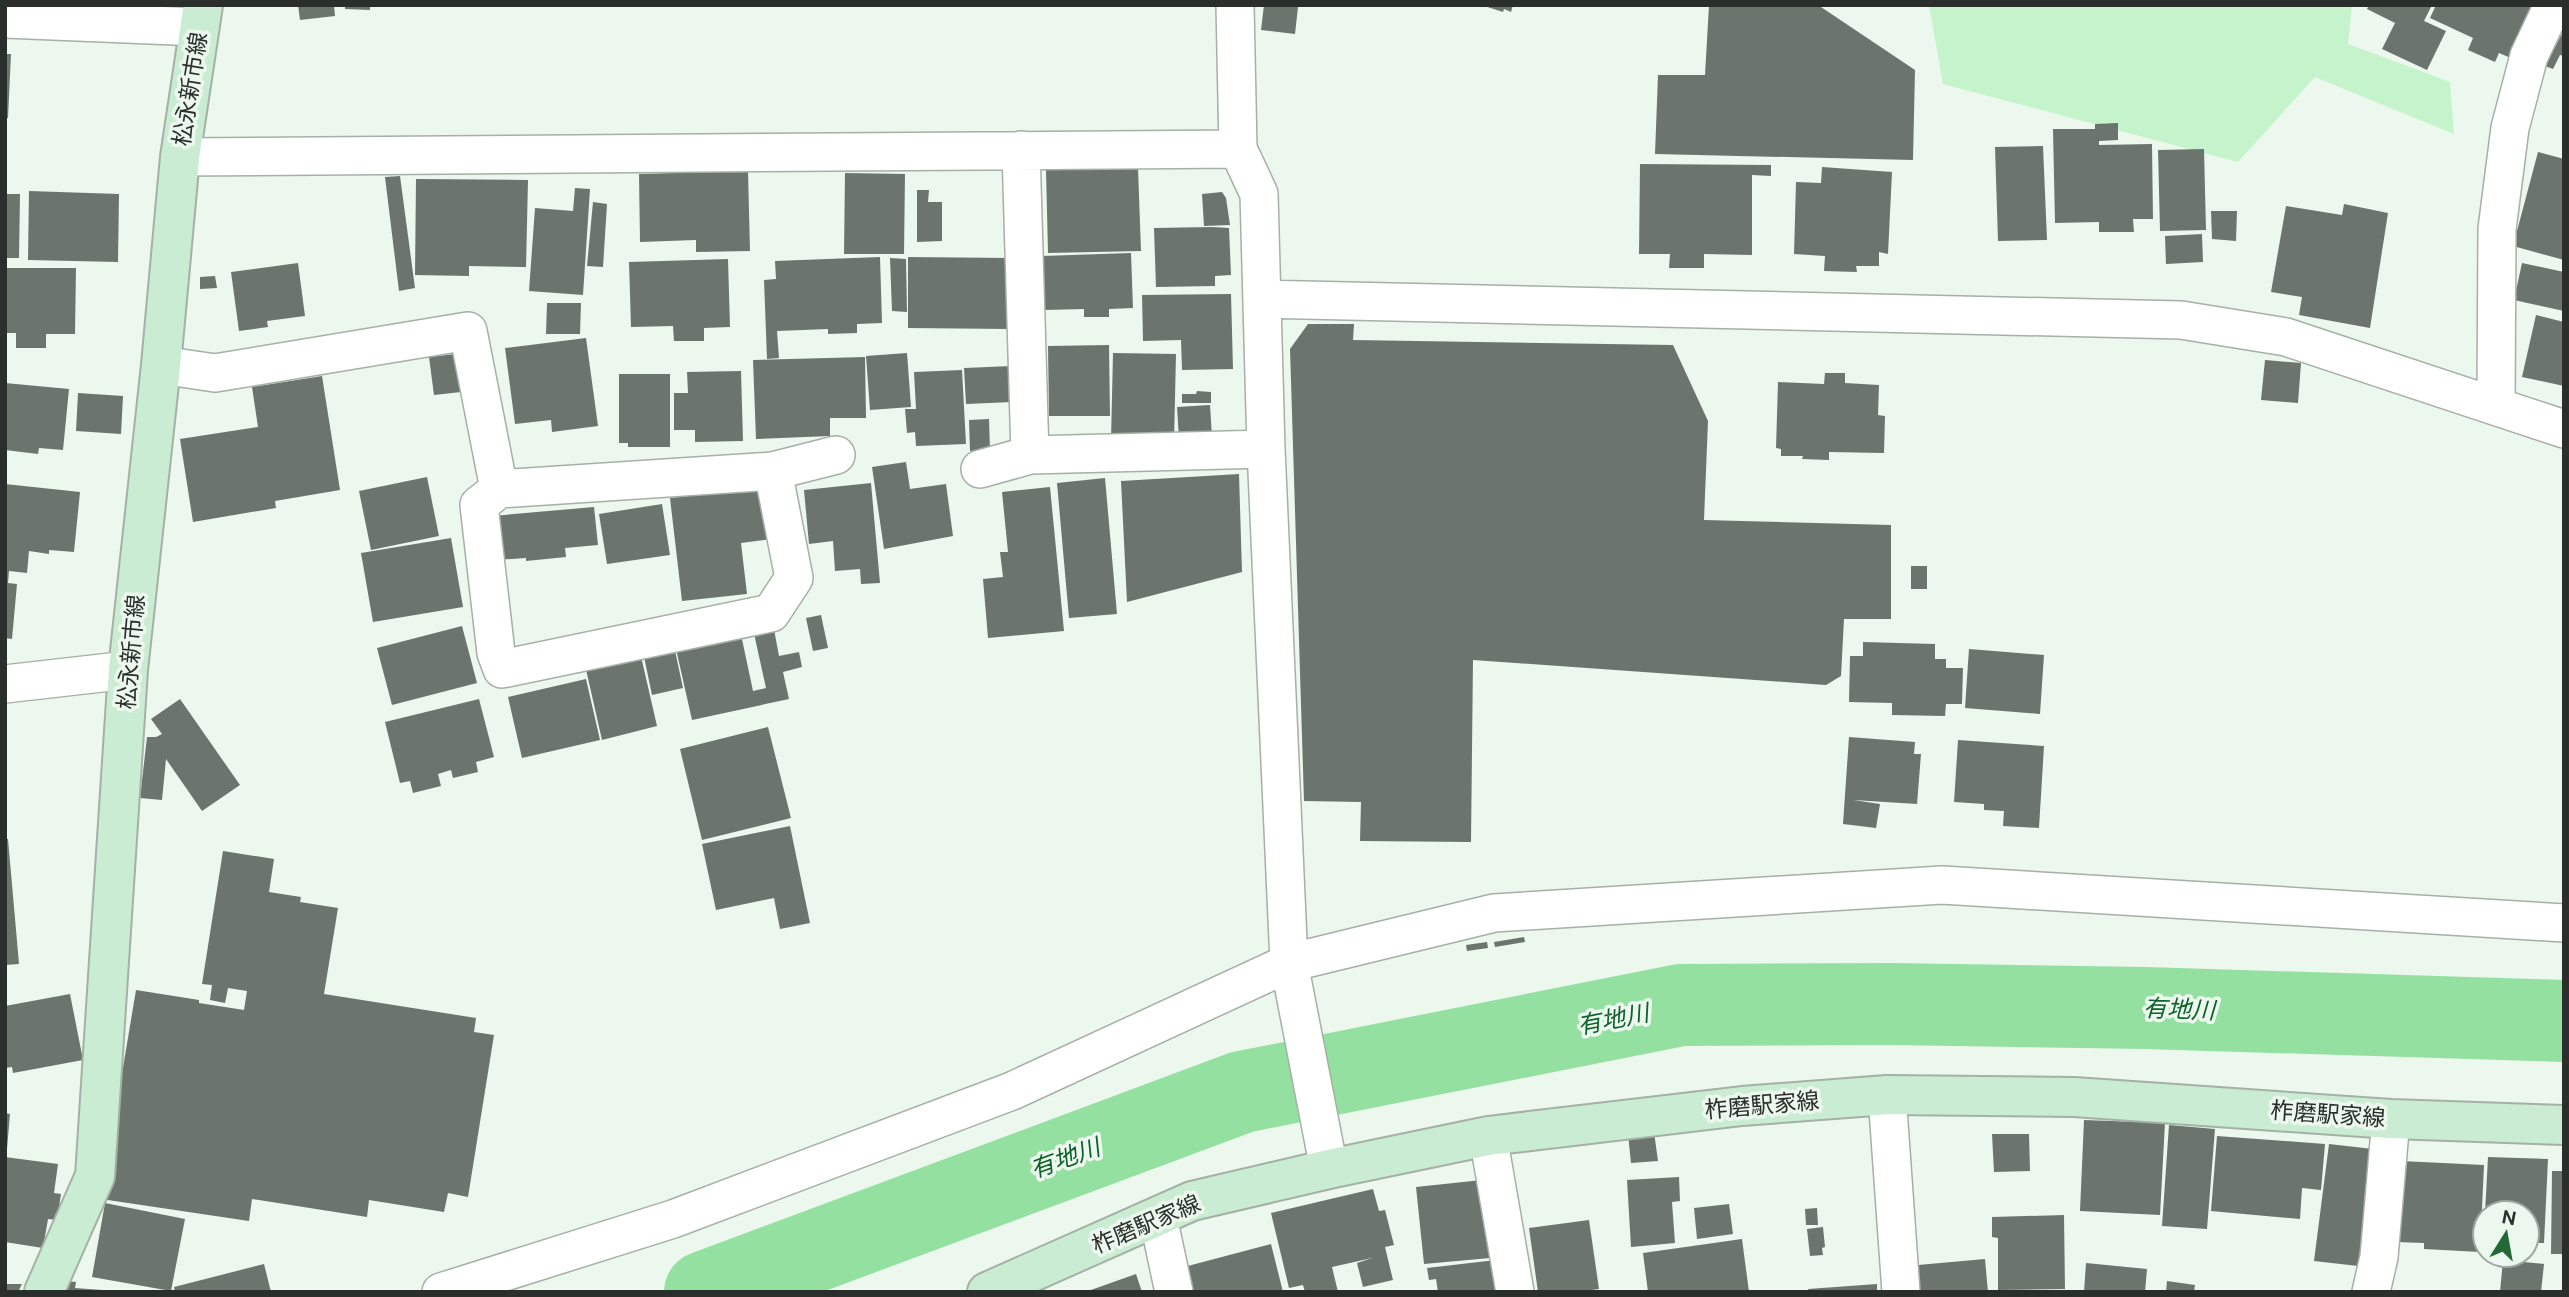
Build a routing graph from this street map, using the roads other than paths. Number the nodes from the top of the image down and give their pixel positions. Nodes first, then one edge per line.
1 (1235, 5) edge
2 (2553, 5) edge
3 (201, 16) edge
4 (5, 19) edge
5 (1238, 149) junction
6 (1021, 150) junction
7 (180, 158) junction
8 (1262, 299) junction
9 (161, 365) junction
10 (2496, 405) junction
11 (2564, 429) edge
12 (1266, 449) junction
13 (836, 455) dead end
14 (1030, 455) junction
15 (980, 469) dead end
16 (773, 471) junction
17 (499, 489) junction
18 (128, 670) junction
19 (5, 684) edge
20 (2564, 923) edge
21 (1289, 963) junction
22 (1887, 1095) junction
23 (2392, 1119) junction
24 (2564, 1125) edge
25 (1488, 1136) junction
26 (1329, 1169) junction
27 (1158, 1217) junction
28 (44, 1292) edge
29 (441, 1292) edge
30 (987, 1292) edge
31 (1174, 1292) edge
32 (1515, 1292) edge
33 (1901, 1292) edge
34 (2371, 1292) edge

1 - 5 street
2 - 10 street
3 - 4 street
3 - 7 main road, 松永新市線
5 - 6 street
5 - 8 street
6 - 7 street
6 - 14 street
7 - 9 main road, 松永新市線
8 - 10 street
8 - 12 street
9 - 17 street
9 - 18 main road, 松永新市線
10 - 11 street
12 - 14 street
12 - 21 street
13 - 16 street
14 - 15 street
16 - 17 street
16 - 17 street
18 - 19 street
18 - 28 main road, 松永新市線
20 - 21 street
21 - 26 street
21 - 29 street
22 - 23 main road, 柞磨駅家線
22 - 25 main road, 柞磨駅家線
22 - 33 street
23 - 24 main road, 柞磨駅家線
23 - 34 street
25 - 26 main road, 柞磨駅家線
25 - 32 street
26 - 27 main road, 柞磨駅家線
27 - 30 main road, 柞磨駅家線
27 - 31 street

